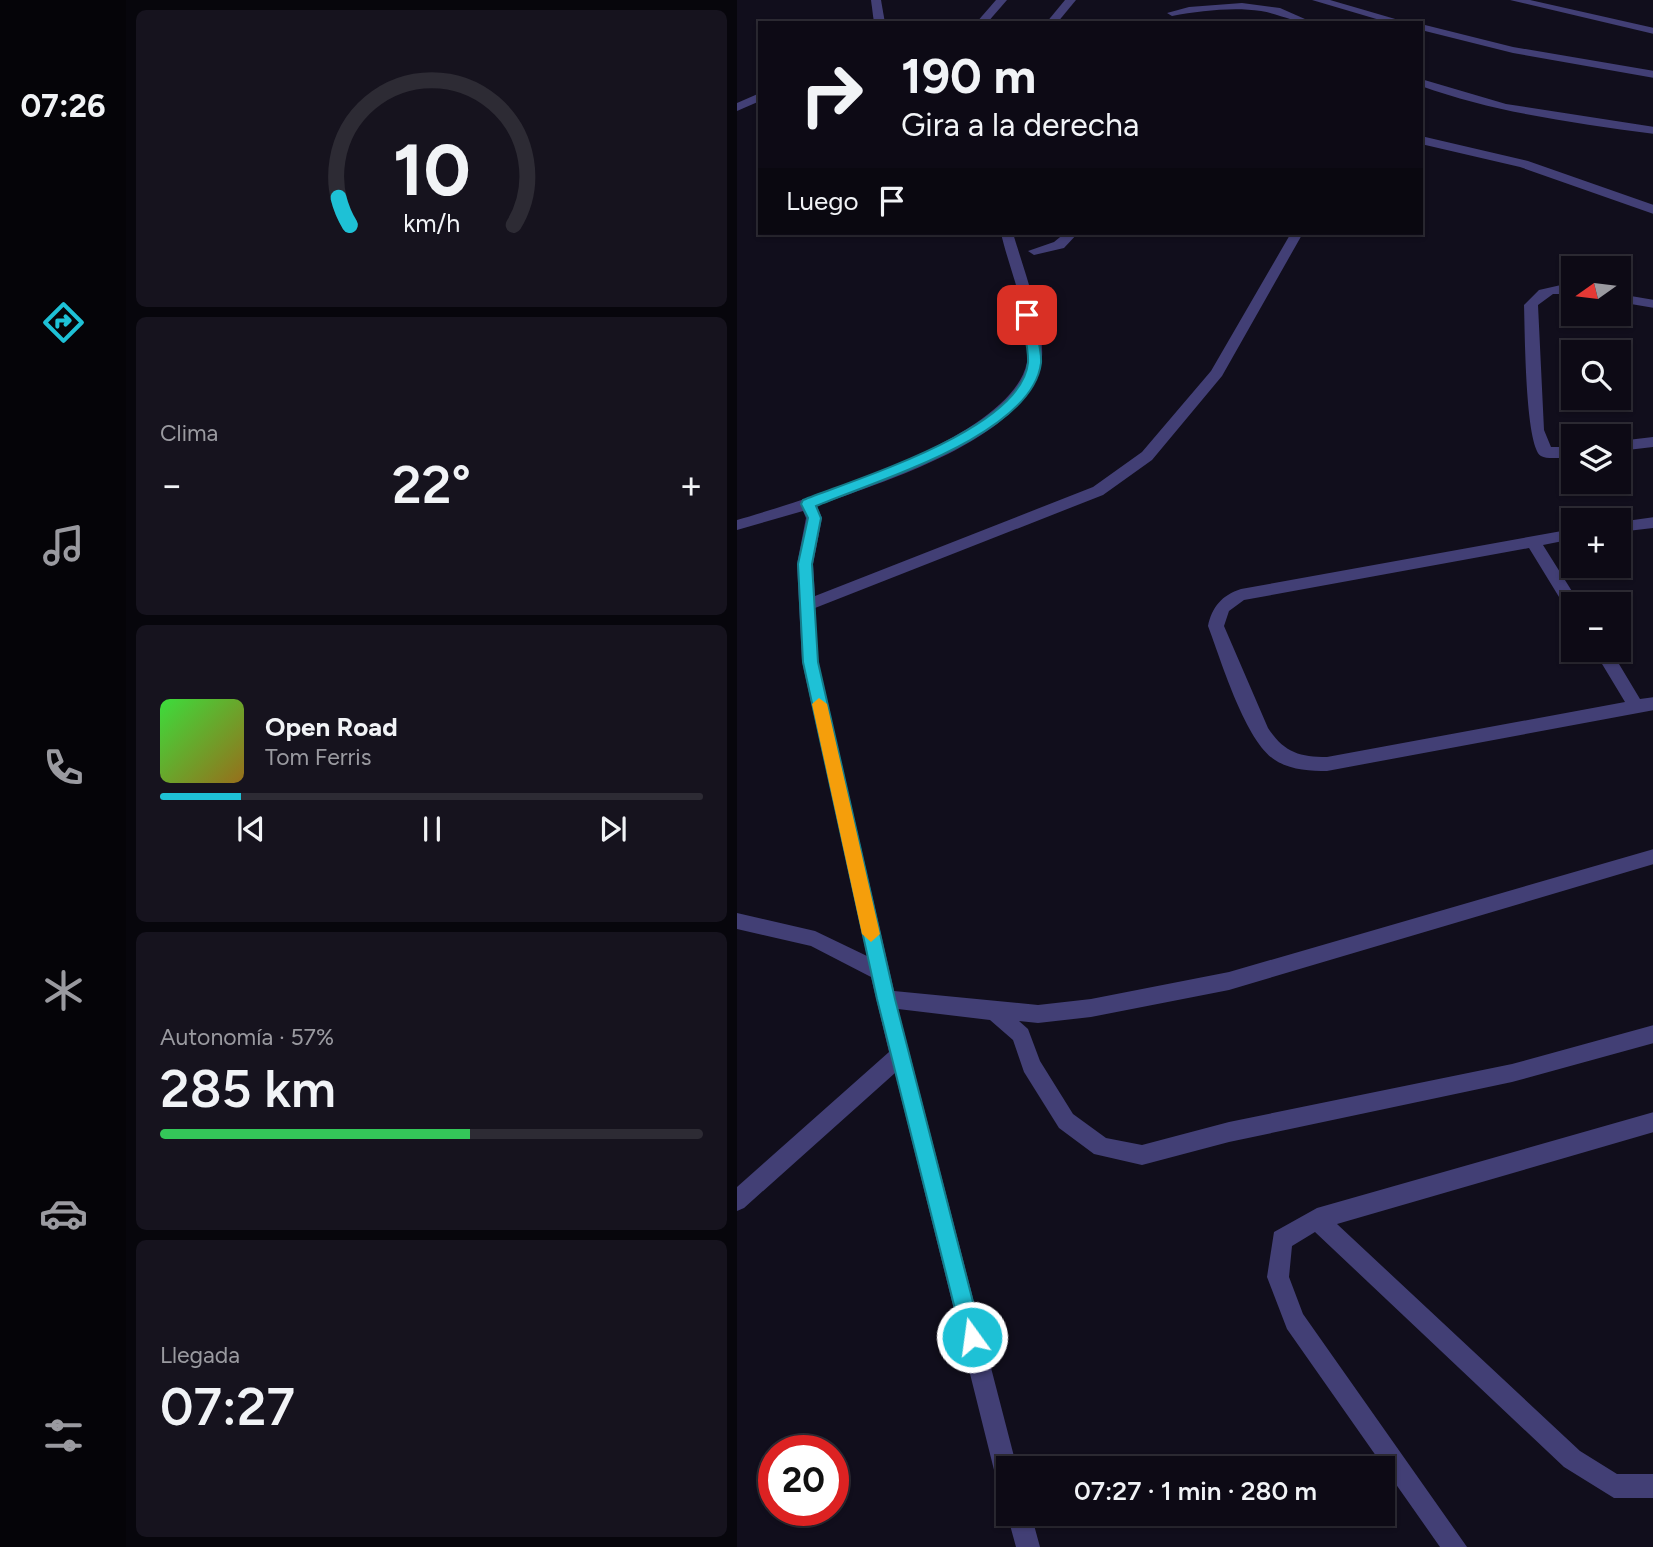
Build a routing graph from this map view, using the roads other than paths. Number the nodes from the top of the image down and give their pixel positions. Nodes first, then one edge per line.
1 (876, 0) edge
2 (1002, 0) edge
3 (1071, 0) edge
4 (1183, 0) edge
5 (1317, 0) edge
6 (1515, 0) edge
7 (1169, 18) edge
8 (880, 21) edge
9 (983, 21) edge
10 (1053, 21) edge
11 (1304, 21) edge
12 (1396, 21) edge
13 (1423, 28) edge
14 (1653, 31) edge
15 (1653, 75) edge
16 (1423, 83) edge
17 (758, 97) edge
18 (737, 107) edge
19 (1653, 131) edge
20 (1423, 140) edge
21 (1653, 210) edge
22 (1007, 235) edge
23 (1038, 235) edge
24 (1070, 235) edge
25 (1296, 235) edge
26 (1034, 251) junction
27 (1012, 254) junction
28 (1561, 290) edge
29 (1631, 300) edge
30 (1653, 304) edge
31 (1653, 442) edge
32 (1631, 445) edge
33 (1561, 453) edge
34 (808, 504) junction
35 (1653, 522) edge
36 (737, 525) edge
37 (1631, 525) edge
38 (1561, 536) edge
39 (1533, 541) junction
40 (1564, 592) edge
41 (808, 605) junction
42 (1608, 662) edge
43 (1653, 703) edge
44 (1636, 706) junction
45 (1653, 856) edge
46 (737, 921) edge
47 (880, 972) junction
48 (886, 999) junction
49 (975, 1006) junction
50 (1653, 1034) edge
51 (900, 1055) junction
52 (1653, 1122) edge
53 (737, 1201) edge
54 (1317, 1219) junction
55 (1002, 1456) edge
56 (1653, 1486) edge
57 (1022, 1526) edge
58 (1028, 1547) edge
59 (1455, 1547) edge

1 - 8 lane
2 - 9 lane
3 - 10 lane
4 - 7 lane
5 - 12 lane
6 - 14 lane
7 - 11 lane
13 - 15 lane
16 - 19 lane
17 - 18 lane
20 - 21 lane
22 - 27 lane
23 - 26 lane
24 - 26 lane
25 - 41 lane
26 - 27 lane
27 - 34 lane
28 - 33 lane
29 - 30 lane
31 - 32 lane
34 - 36 lane
34 - 41 lane
35 - 37 lane
38 - 39 lane
39 - 40 lane
39 - 44 lane
41 - 47 lane
42 - 44 lane
43 - 44 lane
45 - 49 lane
46 - 47 lane
47 - 48 lane
48 - 49 lane
48 - 51 lane
49 - 50 lane
51 - 53 lane
51 - 55 lane
52 - 54 lane
54 - 56 lane
54 - 59 lane
57 - 58 lane

